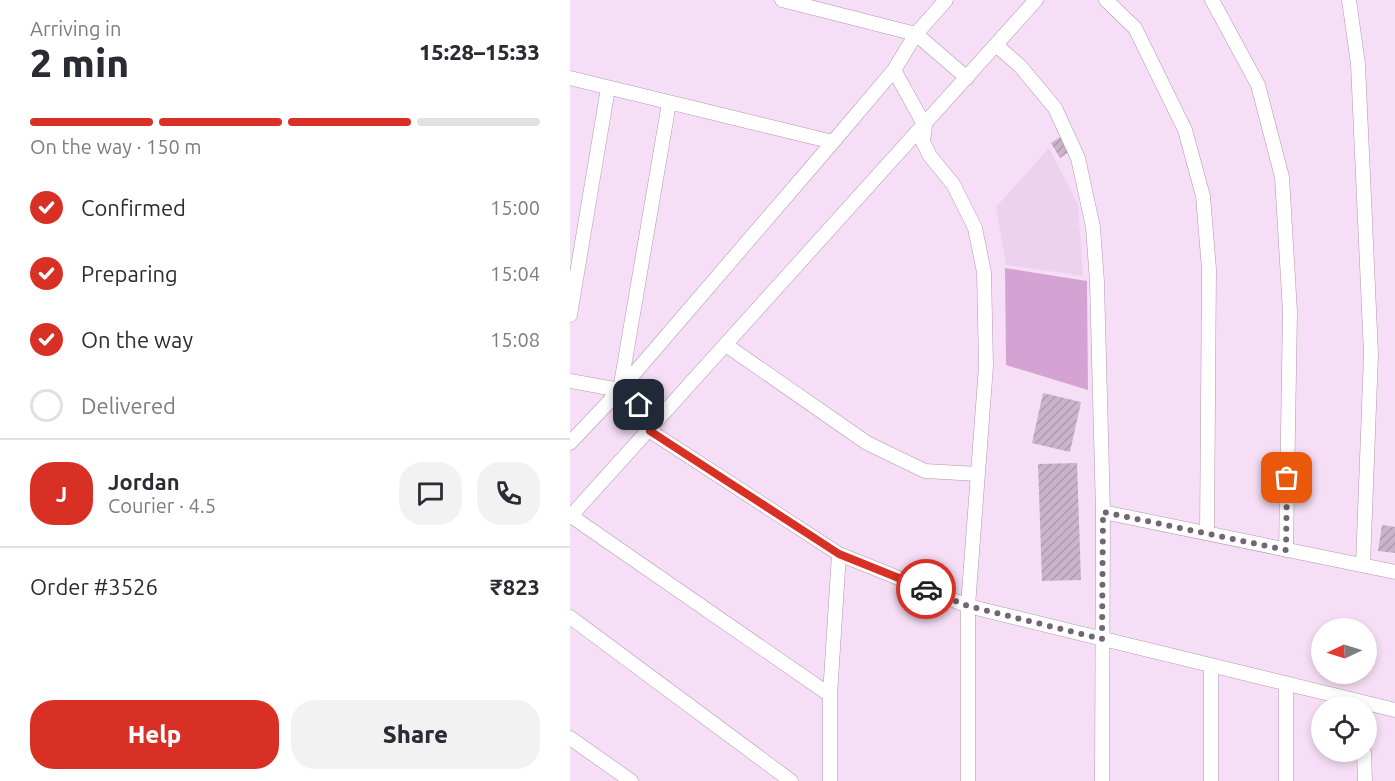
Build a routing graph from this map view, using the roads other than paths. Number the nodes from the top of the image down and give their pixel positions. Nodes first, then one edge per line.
1 (782, 0) edge
2 (946, 0) edge
3 (1036, 0) edge
4 (1106, 0) edge
5 (1212, 0) edge
6 (1348, 0) edge
7 (915, 34) junction
8 (996, 45) junction
9 (894, 70) junction
10 (570, 78) edge
11 (967, 78) junction
12 (608, 88) junction
13 (669, 103) junction
14 (924, 126) junction
15 (833, 142) junction
16 (570, 315) edge
17 (726, 345) junction
18 (570, 381) edge
19 (620, 390) junction
20 (653, 425) junction
21 (570, 443) edge
22 (978, 474) junction
23 (1103, 512) junction
24 (570, 517) edge
25 (1207, 533) junction
26 (1286, 550) junction
27 (839, 554) junction
28 (1363, 566) junction
29 (1395, 572) edge
30 (968, 606) junction
31 (570, 617) edge
32 (1102, 639) junction
33 (1211, 665) junction
34 (1286, 682) junction
35 (830, 696) junction
36 (1336, 696) edge
37 (1377, 707) edge
38 (1395, 710) edge
39 (570, 738) edge
40 (1364, 762) edge
41 (631, 781) edge
42 (791, 781) edge
43 (830, 781) edge
44 (968, 781) edge
45 (1102, 781) edge
46 (1211, 781) edge
47 (1286, 781) edge
48 (1365, 781) edge

1 - 7 street
2 - 7 street
3 - 8 street
4 - 25 street
5 - 26 street
6 - 28 street
7 - 9 street
7 - 11 street
8 - 11 street
8 - 23 street
9 - 14 street
9 - 15 street
10 - 12 street
11 - 14 street
12 - 13 street
12 - 16 street
13 - 15 street
13 - 19 street
14 - 17 street
14 - 22 street
15 - 19 street
17 - 20 street
17 - 22 street
18 - 19 street
19 - 20 street
19 - 21 street
20 - 24 street
20 - 27 street
22 - 30 street
23 - 25 street
23 - 32 street
24 - 35 street
25 - 26 street
26 - 28 street
27 - 30 street
27 - 35 street
28 - 29 street
30 - 32 street
30 - 44 street
31 - 42 street
32 - 33 street
32 - 45 street
33 - 34 street
33 - 46 street
34 - 36 street
34 - 47 street
35 - 43 street
37 - 38 street
39 - 41 street
40 - 48 street

